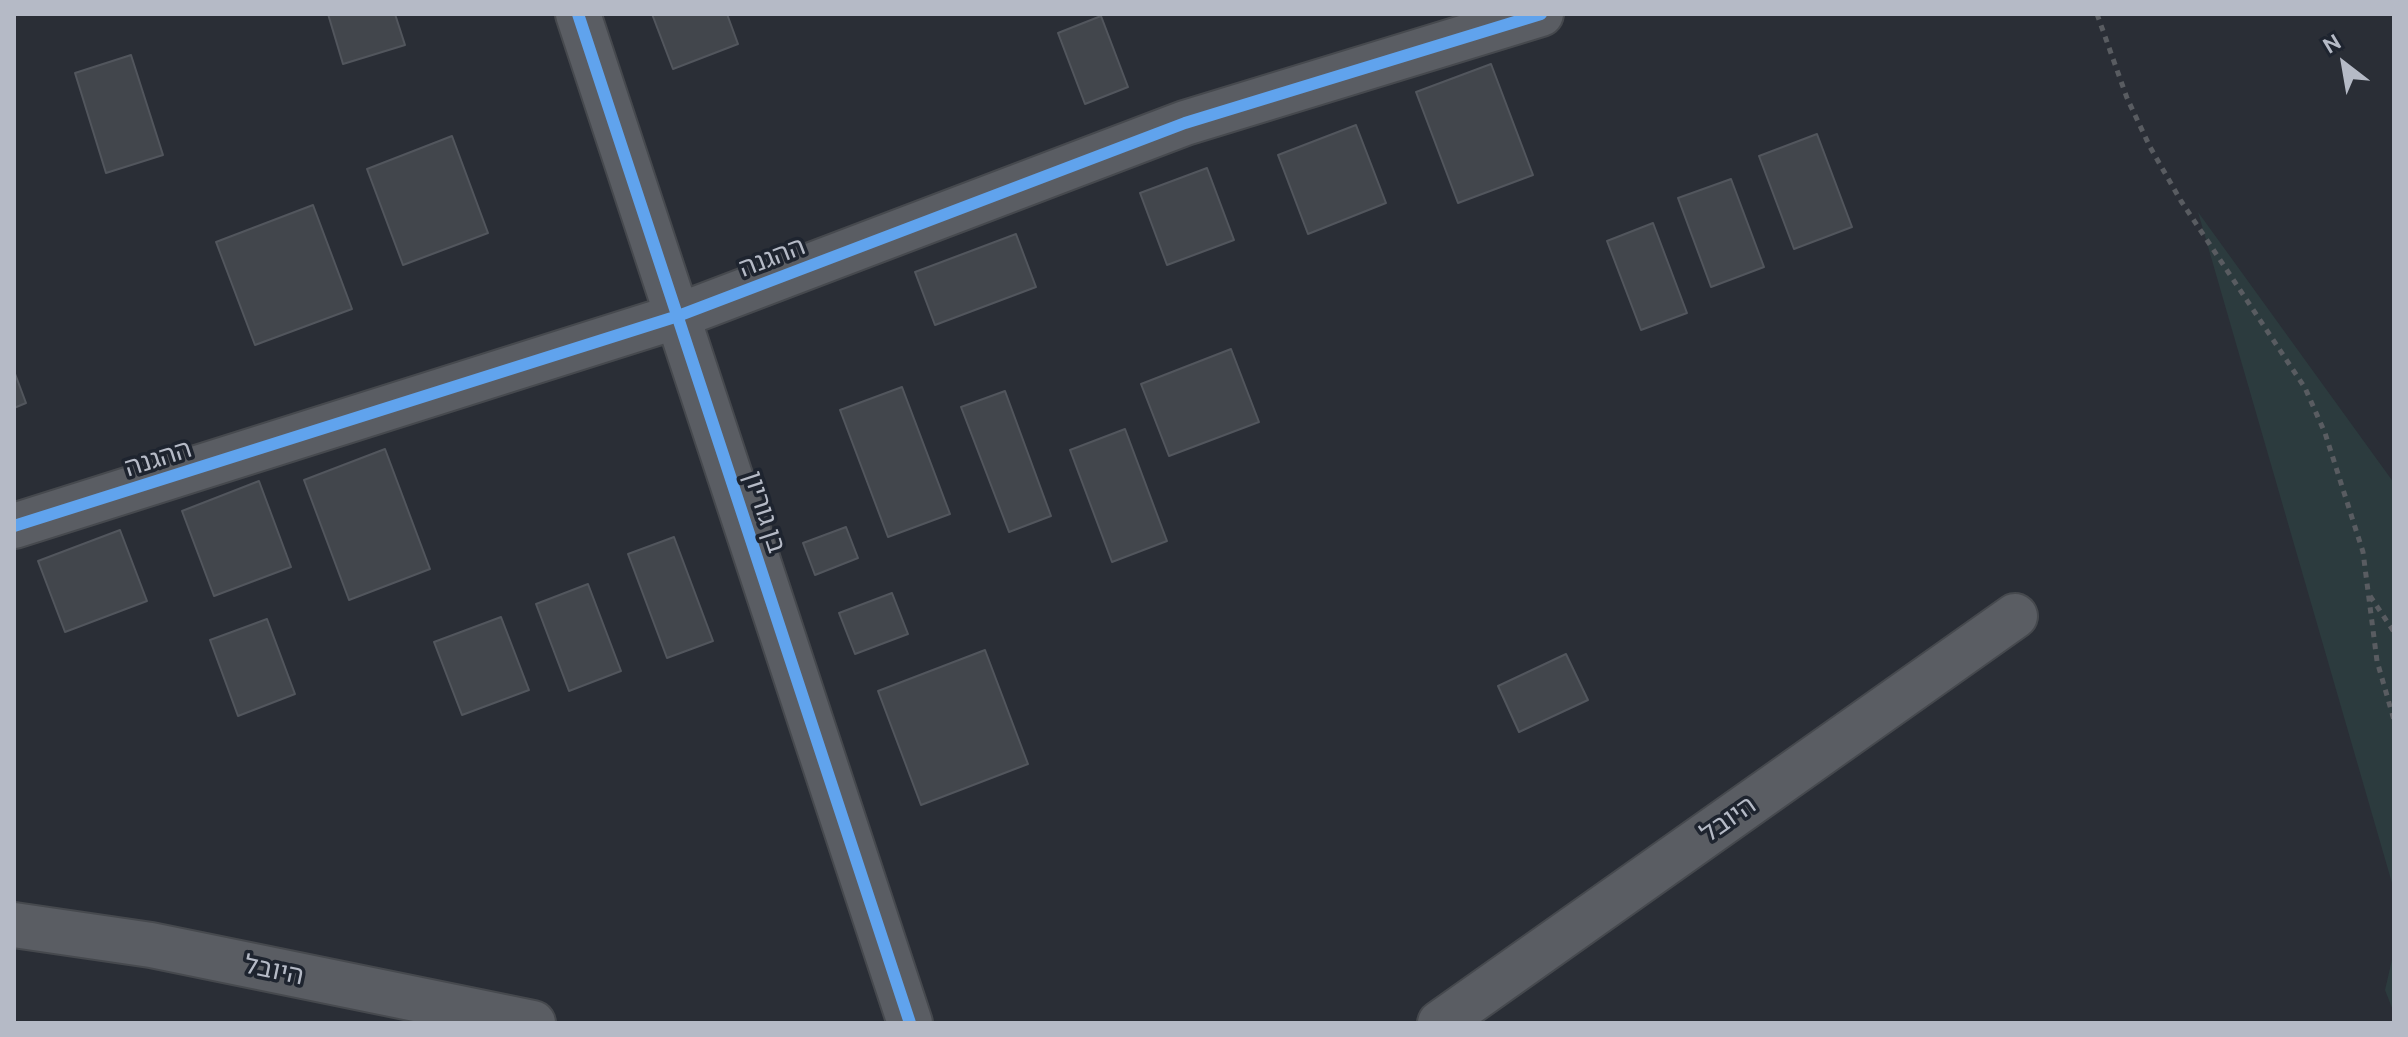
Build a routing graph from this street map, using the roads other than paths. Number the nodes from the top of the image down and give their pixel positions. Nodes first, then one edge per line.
1 (578, 14) edge
2 (1541, 14) edge
3 (678, 316) junction
4 (14, 526) edge
5 (2015, 616) dead end
6 (14, 925) edge
7 (533, 1023) edge
8 (910, 1023) edge
9 (1440, 1023) edge

1 - 3 street, בן גוריון
2 - 3 street, ההגנה
3 - 4 street, ההגנה
3 - 8 street, בן גוריון
5 - 9 street, היובל
6 - 7 street, היובל

